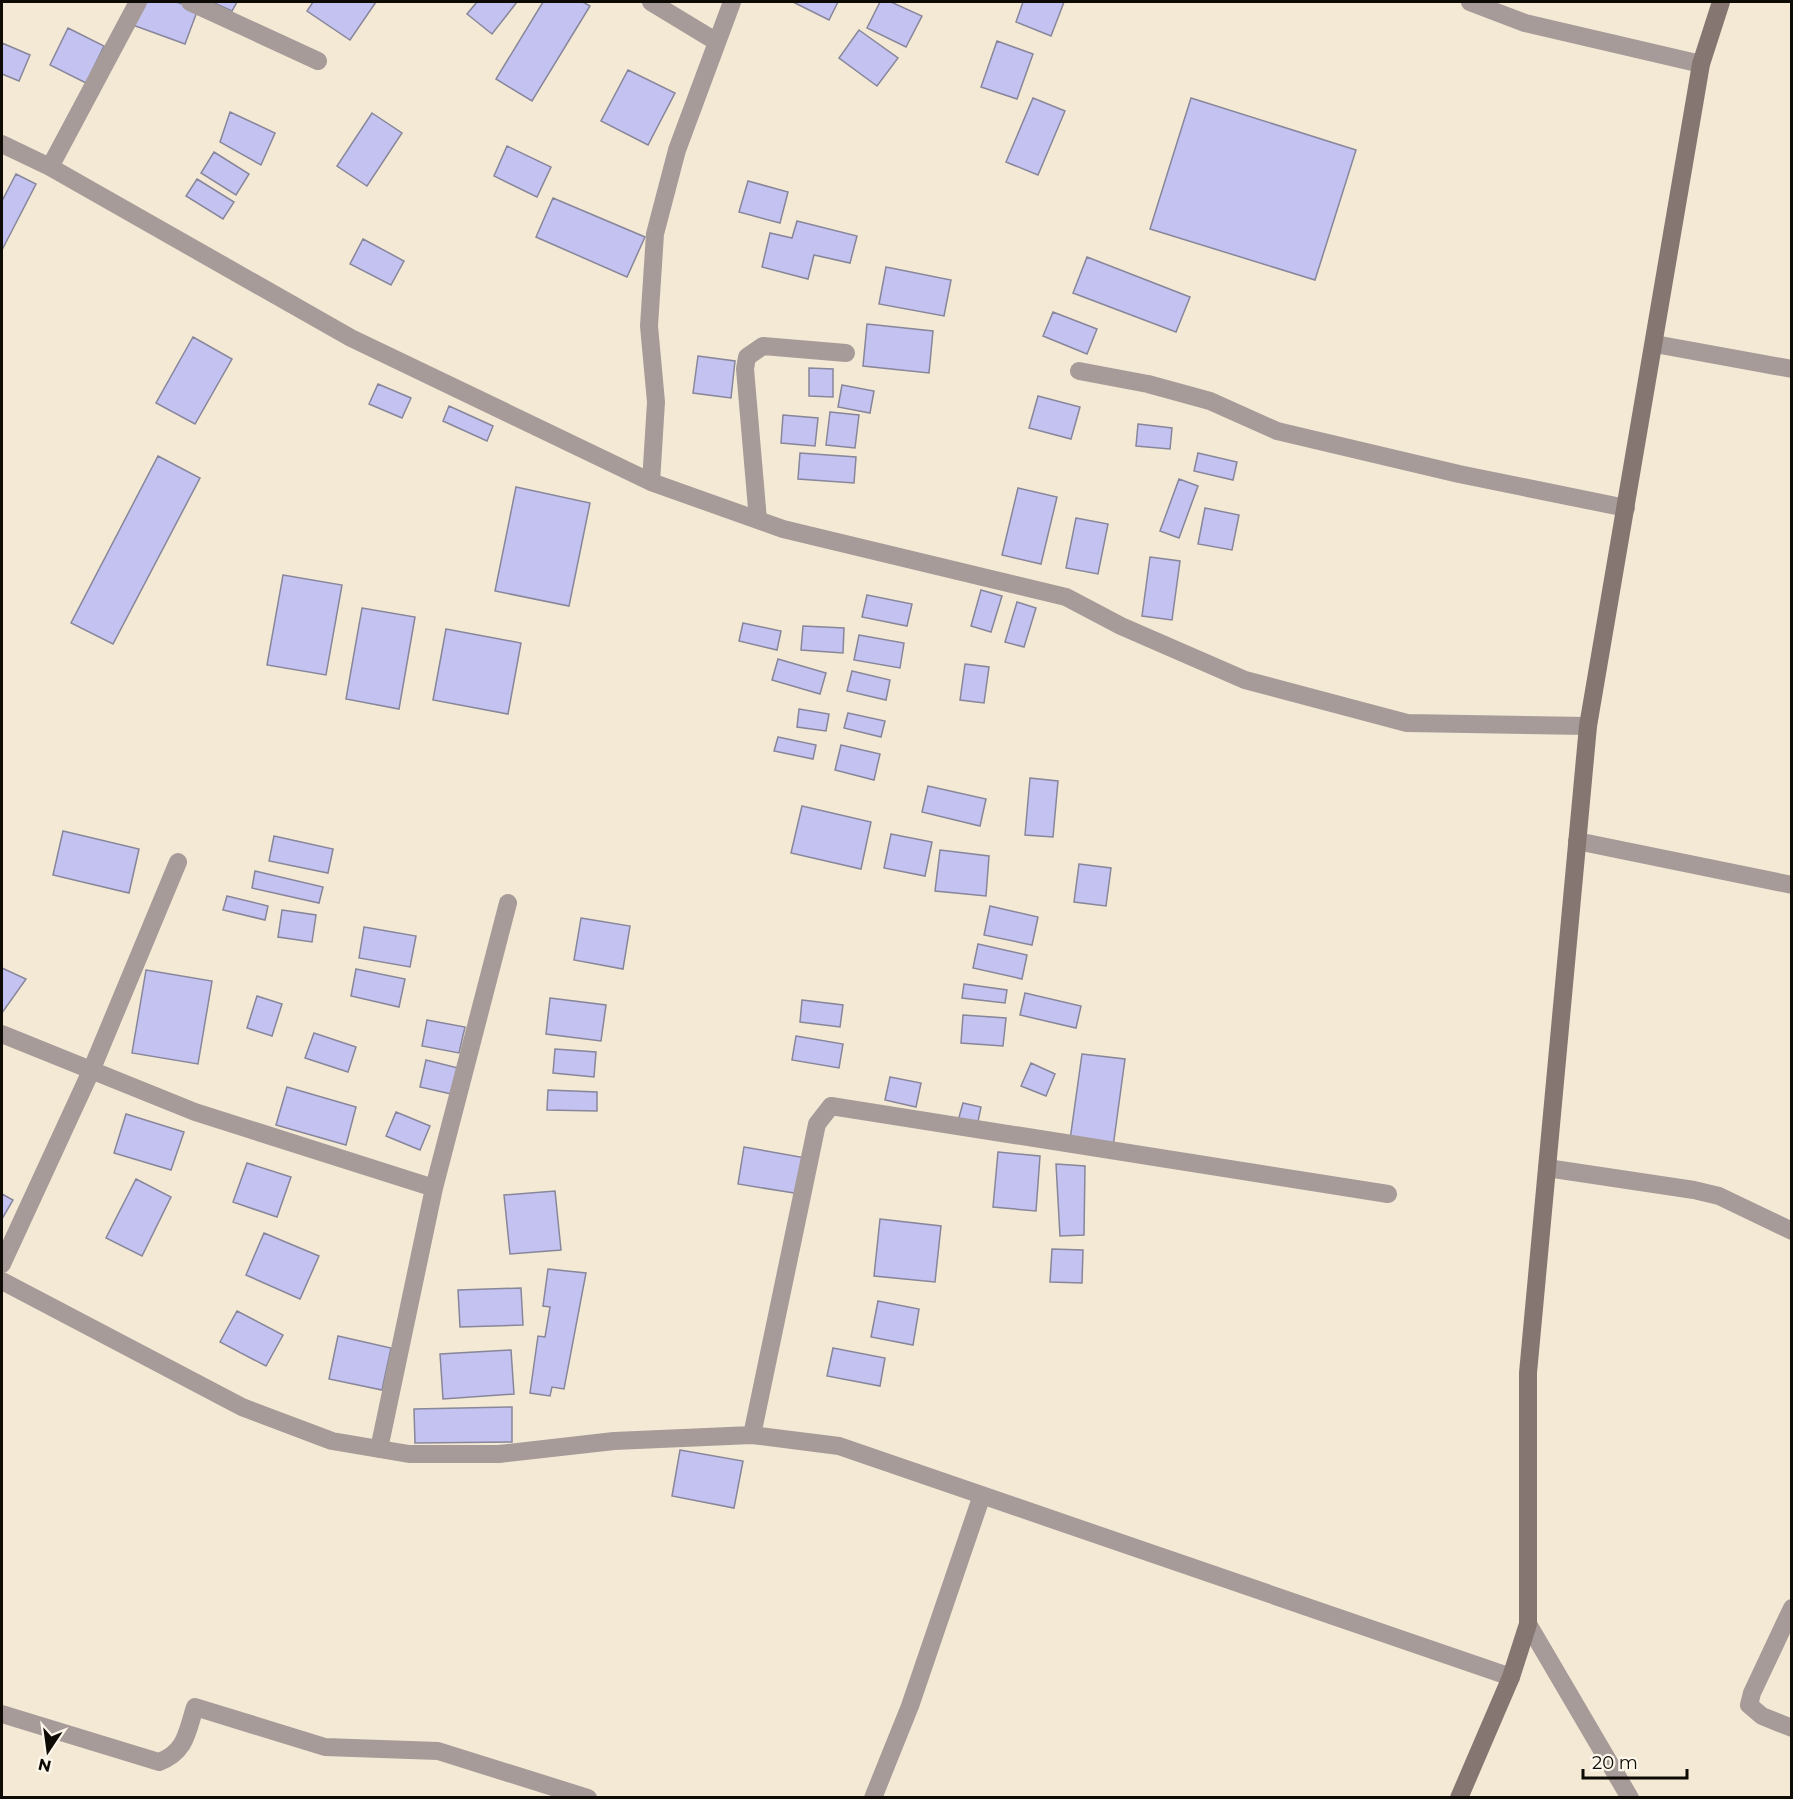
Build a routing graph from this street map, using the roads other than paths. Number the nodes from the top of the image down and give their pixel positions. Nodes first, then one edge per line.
1 (138, 2) edge
2 (190, 2) edge
3 (651, 2) edge
4 (732, 2) edge
5 (1470, 2) edge
6 (1721, 2) edge
7 (717, 42) junction
8 (318, 61) dead end
9 (1701, 64) junction
10 (2, 144) edge
11 (50, 167) junction
12 (1654, 344) junction
13 (846, 353) dead end
14 (1791, 369) edge
15 (1079, 371) dead end
16 (651, 482) junction
17 (1626, 508) junction
18 (758, 520) junction
19 (1588, 726) junction
20 (1577, 841) junction
21 (178, 862) dead end
22 (1791, 885) edge
23 (508, 903) dead end
24 (2, 1034) edge
25 (91, 1071) junction
26 (1547, 1168) junction
27 (434, 1188) junction
28 (1388, 1194) dead end
29 (1791, 1231) edge
30 (2, 1264) edge
31 (2, 1281) edge
32 (752, 1435) junction
33 (379, 1449) junction
34 (982, 1495) junction
35 (1791, 1608) edge
36 (1528, 1624) junction
37 (1511, 1677) junction
38 (2, 1714) edge
39 (1791, 1728) edge
40 (588, 1797) edge
41 (873, 1797) edge
42 (1459, 1797) edge
43 (1630, 1797) edge

1 - 11 street
2 - 8 street
3 - 7 street
4 - 7 street
5 - 9 street
6 - 9 main road
7 - 16 street
9 - 12 main road
10 - 11 street
11 - 16 street
12 - 14 street
12 - 17 main road
13 - 18 street
15 - 17 street
16 - 18 street
17 - 19 main road
18 - 19 street
19 - 20 main road
20 - 22 street
20 - 26 main road
21 - 25 street
23 - 27 street
24 - 25 street
25 - 27 street
25 - 30 street
26 - 29 street
26 - 36 main road
27 - 33 street
28 - 32 street
31 - 33 street
32 - 33 street
32 - 34 street
34 - 37 street
34 - 41 street
35 - 39 street
36 - 37 main road
36 - 43 street
37 - 42 main road
38 - 40 street

